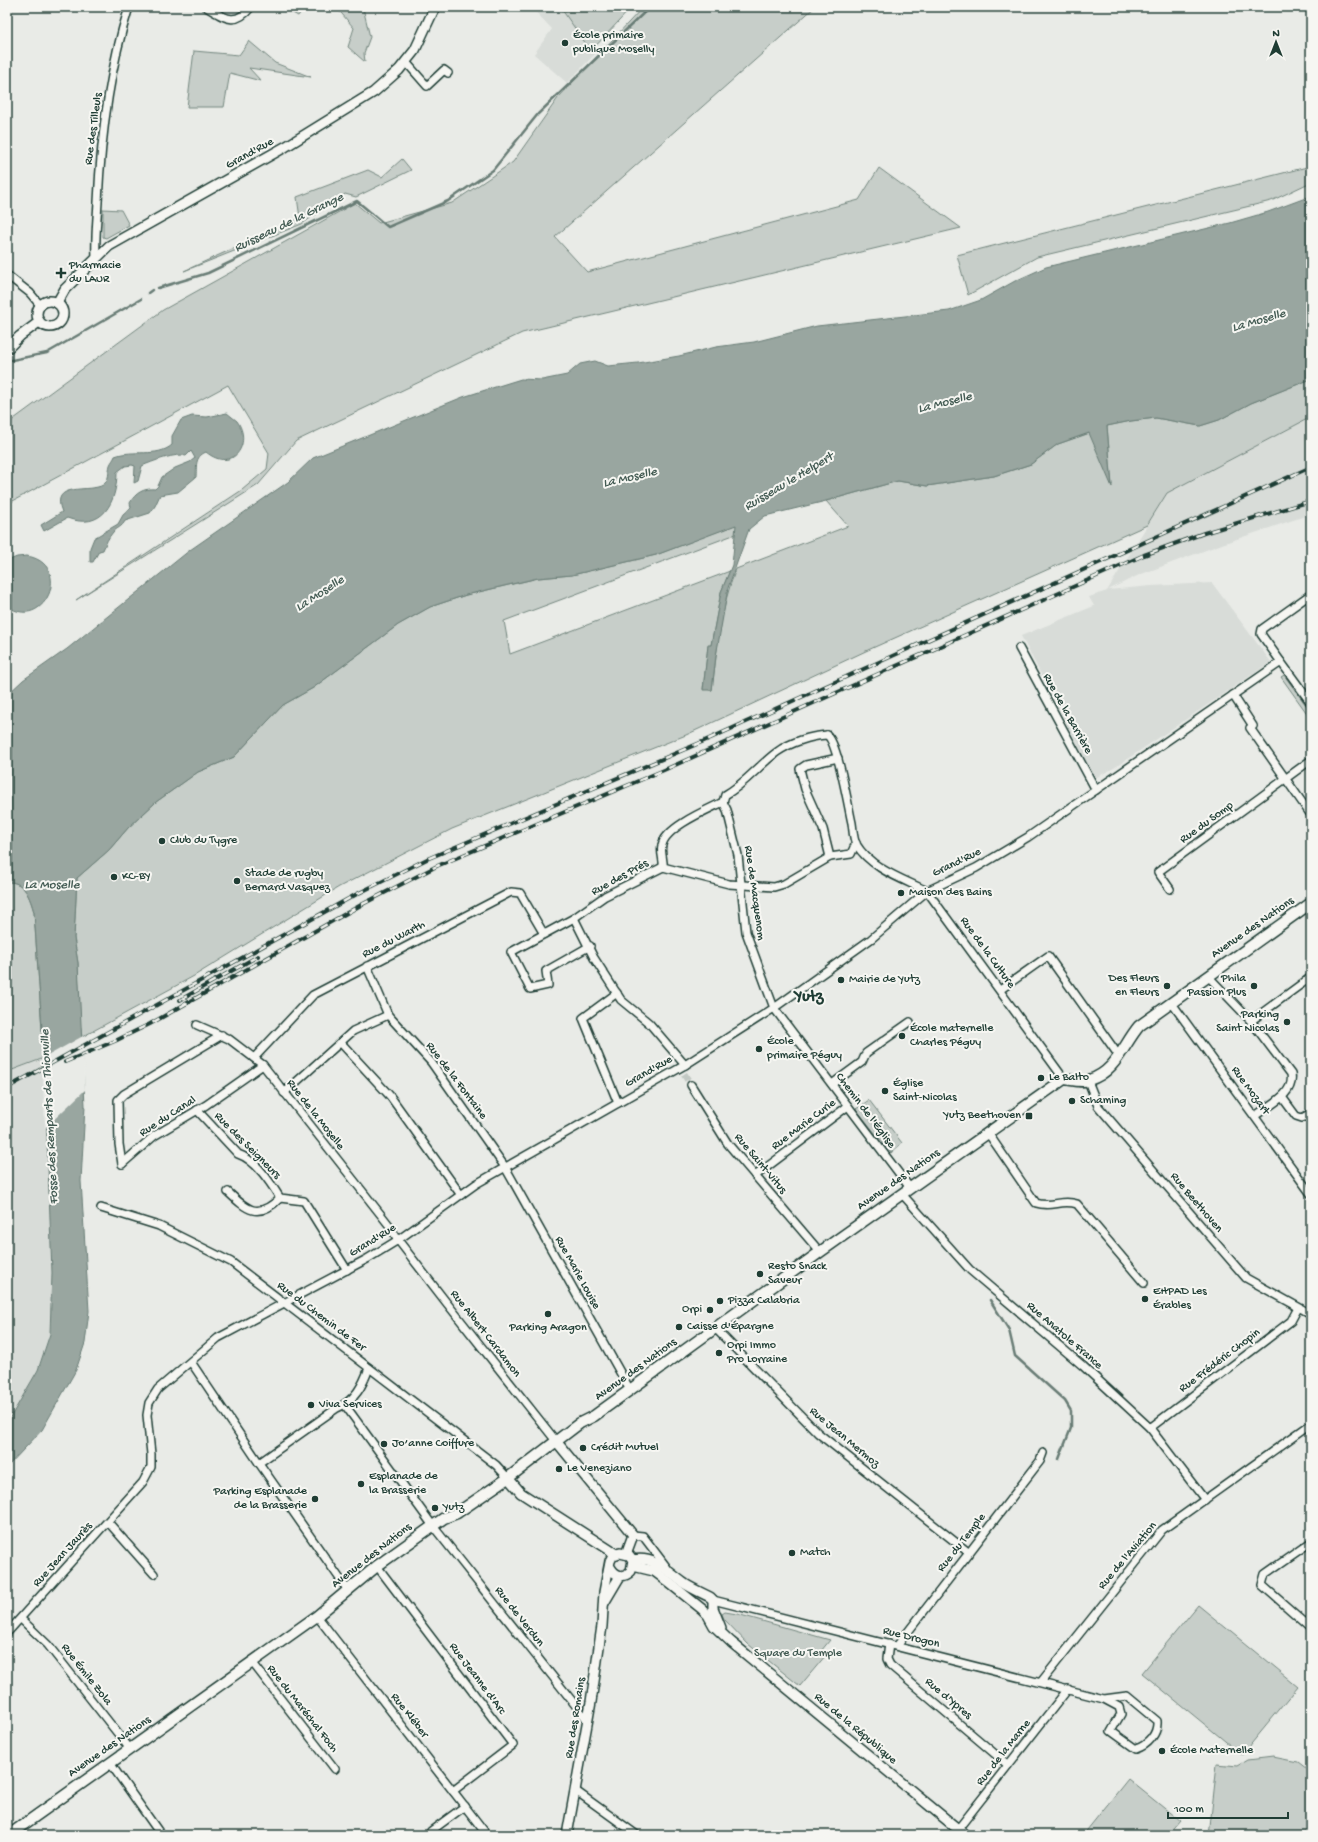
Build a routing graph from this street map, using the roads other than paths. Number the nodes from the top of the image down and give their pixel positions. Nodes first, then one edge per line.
1 (129, 7) edge
2 (206, 7) edge
3 (251, 7) edge
4 (435, 7) edge
5 (406, 62) junction
6 (448, 73) dead end
7 (96, 257) junction
8 (7, 275) edge
9 (57, 303) junction
10 (40, 305) junction
11 (39, 322) junction
12 (7, 348) edge
13 (1311, 594) edge
14 (1019, 648) dead end
15 (1281, 662) junction
16 (1233, 695) junction
17 (1311, 703) edge
18 (827, 732) joint
19 (838, 758) junction
20 (1311, 760) edge
21 (1285, 779) junction
22 (1096, 790) junction
23 (724, 799) junction
24 (1311, 815) edge
25 (856, 843) junction
26 (830, 857) junction
27 (663, 867) junction
28 (742, 886) junction
29 (1170, 888) dead end
30 (927, 891) junction
31 (1311, 903) edge
32 (574, 918) junction
33 (544, 934) junction
34 (590, 946) junction
35 (367, 966) junction
36 (1208, 976) junction
37 (1311, 977) edge
38 (1000, 990) junction
39 (617, 993) junction
40 (1172, 1002) junction
41 (774, 1008) junction
42 (388, 1015) junction
43 (1251, 1021) junction
44 (910, 1022) dead end
45 (197, 1024) dead end
46 (222, 1035) junction
47 (341, 1043) junction
48 (1119, 1056) junction
49 (254, 1058) junction
50 (263, 1065) junction
51 (683, 1069) junction
52 (1064, 1079) junction
53 (1088, 1081) junction
54 (832, 1084) junction
55 (691, 1085) tunnel mouth
56 (284, 1093) junction
57 (1282, 1097) junction
58 (618, 1103) junction
59 (848, 1106) junction
60 (198, 1110) junction
61 (1311, 1113) edge
62 (1254, 1116) junction
63 (988, 1134) junction
64 (505, 1167) junction
65 (755, 1176) junction
66 (906, 1191) junction
67 (228, 1192) dead end
68 (1311, 1194) edge
69 (461, 1195) junction
70 (280, 1198) junction
71 (101, 1208) dead end
72 (398, 1240) junction
73 (820, 1252) junction
74 (347, 1270) junction
75 (1144, 1283) dead end
76 (284, 1304) junction
77 (1298, 1308) junction
78 (1311, 1314) edge
79 (716, 1328) junction
80 (191, 1362) junction
81 (369, 1368) junction
82 (630, 1390) junction
83 (345, 1405) junction
84 (1311, 1424) edge
85 (1150, 1428) junction
86 (556, 1441) junction
87 (1043, 1453) dead end
88 (259, 1463) junction
89 (508, 1478) junction
90 (135, 1492) joint
91 (1205, 1500) junction
92 (108, 1522) junction
93 (433, 1526) junction
94 (633, 1535) junction
95 (1311, 1542) edge
96 (968, 1552) junction
97 (616, 1554) junction
98 (631, 1560) junction
99 (377, 1566) junction
100 (610, 1567) junction
101 (668, 1570) junction
102 (154, 1574) dead end
103 (620, 1576) junction
104 (347, 1589) junction
105 (604, 1604) junction
106 (713, 1604) junction
107 (702, 1609) junction
108 (317, 1616) junction
109 (21, 1618) junction
110 (1311, 1628) edge
111 (7, 1633) edge
112 (731, 1642) junction
113 (889, 1644) junction
114 (897, 1646) junction
115 (252, 1662) junction
116 (1040, 1682) junction
117 (1068, 1689) junction
118 (1104, 1699) junction
119 (588, 1721) junction
120 (130, 1749) junction
121 (110, 1763) junction
122 (1008, 1765) junction
123 (335, 1769) dead end
124 (453, 1791) junction
125 (576, 1792) junction
126 (465, 1806) junction
127 (484, 1831) dead end
128 (961, 1832) edge
129 (9, 1835) edge
130 (161, 1835) edge
131 (434, 1835) edge
132 (568, 1835) edge
133 (637, 1835) edge

1 - 7 street, Rue des Tilleuls
2 - 3 street
4 - 5 street, Grand'Rue
5 - 6 street
5 - 7 street, Grand'Rue
7 - 9 street, Grand'Rue
8 - 10 street
9 - 10 street
9 - 11 street
10 - 11 street
11 - 12 street
13 - 15 street
14 - 22 street, Rue de la Barrière
15 - 16 street, Grand'Rue
15 - 17 street
16 - 21 street
16 - 22 street, Grand'Rue
18 - 19 street, Rue de la Culture
18 - 23 street, Rue des Prés
19 - 25 street, Rue de la Culture
19 - 26 street
20 - 21 street, Rue du Somp
21 - 24 street
21 - 29 street, Rue du Somp
22 - 30 street, Grand'Rue
23 - 27 street, Rue des Prés
23 - 28 street, Rue de Macquenom
25 - 26 street
25 - 30 street, Rue de la Culture
26 - 28 street
27 - 28 street
27 - 32 street, Rue des Prés
28 - 41 street, Rue de Macquenom
30 - 38 street, Rue de la Culture
30 - 41 street, Grand'Rue
31 - 36 main road, Avenue des Nations
32 - 33 street, Rue des Prés
32 - 34 street
33 - 34 street, Rue des Prés
33 - 35 street, Rue du Warth
34 - 39 street
35 - 42 street, Rue de la Fontaine
35 - 49 street, Rue du Warth
36 - 40 main road, Avenue des Nations
36 - 43 street
37 - 43 street
38 - 48 street
38 - 52 street, Rue de la Culture
39 - 51 street
39 - 58 street
40 - 48 main road, Avenue des Nations
40 - 62 street, Rue Mozart
41 - 51 street, Grand'Rue
41 - 54 street, Chemin de l'Église
42 - 47 street
42 - 64 street, Rue de la Fontaine
43 - 57 street
44 - 54 street
45 - 46 street, Rue de la Moselle
46 - 49 street, Rue de la Moselle
46 - 60 street, Rue du Canal
47 - 56 street
47 - 69 street
48 - 53 main road, Avenue des Nations
49 - 50 street, Rue de la Moselle
50 - 56 street, Rue de la Moselle
50 - 60 street, Rue du Canal
51 - 58 street, Grand'Rue
52 - 53 main road
52 - 63 main road, Avenue des Nations
53 - 77 street, Rue Beethoven
54 - 59 street, Chemin de l'Église
55 - 65 street, Rue Saint-Vitus
56 - 72 street, Rue de la Moselle
57 - 61 street
57 - 62 street
58 - 64 street, Grand'Rue
59 - 65 street, Rue Marie Curie
59 - 66 street, Chemin de l'Église
60 - 70 street, Rue des Seigneurs
62 - 68 street, Rue Mozart
63 - 66 main road, Avenue des Nations
63 - 75 street
64 - 69 street, Grand'Rue
64 - 82 street, Rue Marie Louise
65 - 73 street, Rue Saint-Vitus
66 - 73 main road, Avenue des Nations
66 - 85 street, Rue Anatole France
67 - 70 street, Rue des Seigneurs
69 - 72 street, Grand'Rue
70 - 74 street, Rue des Seigneurs
71 - 76 street, Rue du Chemin de Fer
72 - 74 street, Grand'Rue
72 - 86 street, Rue Albert Cardamon
73 - 79 main road, Avenue des Nations
74 - 76 street, Grand'Rue
76 - 80 street, Grand'Rue
76 - 81 street, Rue du Chemin de Fer
77 - 78 street, Rue Beethoven
77 - 85 street, Rue Frédéric Chopin
79 - 82 main road, Avenue des Nations
79 - 96 street, Rue Jean Mermoz
80 - 88 street
80 - 90 street, Grand'Rue
81 - 83 street
81 - 89 street, Rue du Chemin de Fer
82 - 86 main road, Avenue des Nations
83 - 88 street
83 - 93 street
84 - 91 street, Rue de l'Aviation
85 - 91 street, Rue Anatole France
86 - 89 main road, Avenue des Nations
86 - 94 street
87 - 96 street, Rue du Temple
88 - 104 street
89 - 93 main road, Avenue des Nations
89 - 97 street
90 - 92 street, Rue Jean Jaurès
91 - 116 street, Rue de l'Aviation
92 - 102 street
92 - 109 street, Rue Jean Jaurès
93 - 99 main road, Avenue des Nations
93 - 119 street, Rue de Verdun
94 - 98 street
94 - 101 street
95 - 110 street
96 - 114 street, Rue du Temple
97 - 98 street
97 - 100 street
98 - 101 street
98 - 103 street
98 - 107 street, Rue de la République
99 - 104 main road, Avenue des Nations
99 - 124 street, Rue Jeanne d'Arc
100 - 103 street
100 - 105 street, Rue des Romains
101 - 106 street
103 - 105 street, Rue des Romains
104 - 108 main road, Avenue des Nations
105 - 119 street, Rue des Romains
106 - 107 street
106 - 112 street, Rue de la République
106 - 113 street, Rue Drogon
107 - 112 street, Rue de la République
108 - 115 main road, Avenue des Nations
108 - 124 street, Rue Kléber
109 - 111 street, Rue Jean Jaurès
109 - 120 street, Rue Émile Zola
112 - 128 street, Rue de la République
113 - 114 street, Rue Drogon
113 - 122 street, Rue d'Ypres
114 - 116 street, Rue Drogon
115 - 120 main road, Avenue des Nations
115 - 123 street, Rue du Maréchal Foch
116 - 117 street, Rue Drogon
117 - 118 street, Rue Drogon
117 - 122 street, Rue de la Marne
118 - 118 street, Rue Drogon
119 - 125 street, Rue des Romains
120 - 121 main road, Avenue des Nations
121 - 129 main road, Avenue des Nations
121 - 130 street
122 - 128 street, Rue de la Marne
124 - 126 street, Rue Kléber
125 - 132 street, Rue des Romains
125 - 133 street
126 - 127 street, Rue Kléber
126 - 131 street

